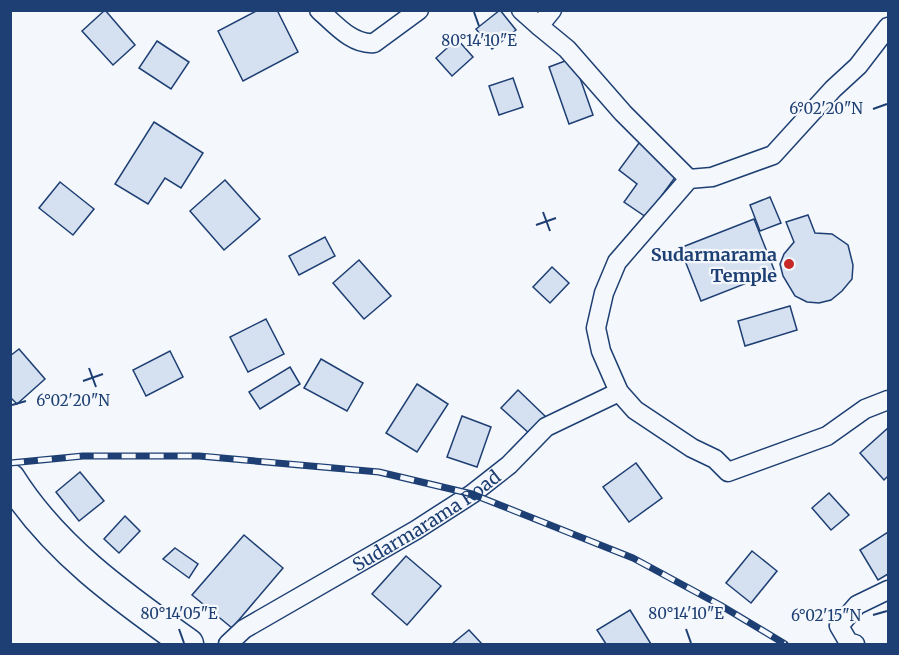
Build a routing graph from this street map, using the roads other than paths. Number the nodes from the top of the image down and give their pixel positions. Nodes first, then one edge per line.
1 (319, 10) edge
2 (419, 10) edge
3 (521, 10) edge
4 (552, 10) edge
5 (539, 26) junction
6 (888, 27) edge
7 (690, 179) junction
8 (619, 392) junction
9 (888, 400) edge
10 (10, 479) edge
11 (888, 590) edge
12 (188, 645) edge
13 (228, 645) edge
14 (855, 645) edge

1 - 2 street
3 - 5 street
4 - 5 street
5 - 7 street
6 - 7 street
7 - 8 street
8 - 9 street
8 - 13 street, Sudarmarama Road
10 - 12 main road
11 - 14 street

